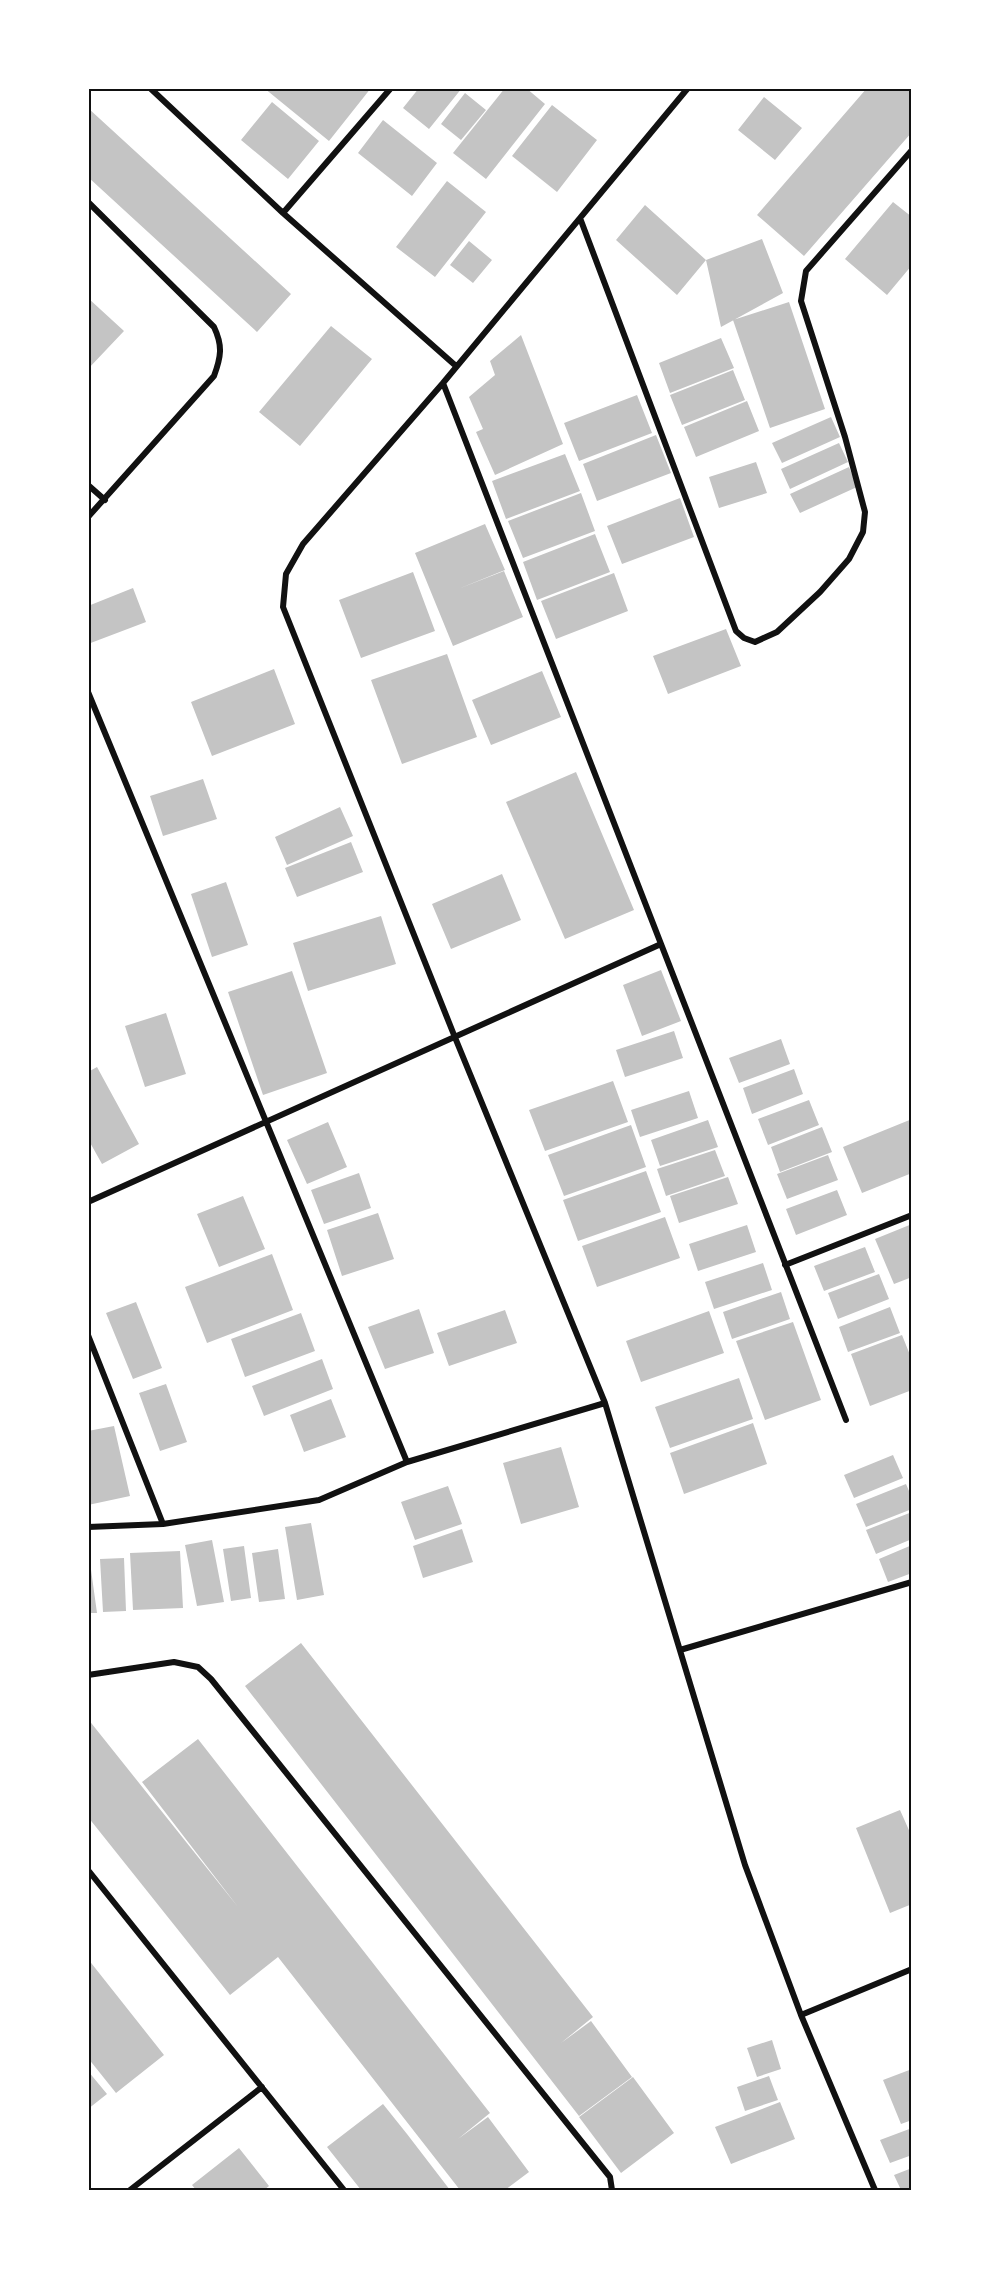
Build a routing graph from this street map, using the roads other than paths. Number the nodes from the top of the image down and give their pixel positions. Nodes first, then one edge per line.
1 (150, 88) edge
2 (391, 88) edge
3 (688, 88) edge
4 (912, 150) edge
5 (88, 202) edge
6 (283, 213) junction
7 (580, 218) junction
8 (456, 366) junction
9 (443, 383) junction
10 (88, 485) edge
11 (105, 501) junction
12 (88, 517) edge
13 (88, 692) edge
14 (661, 944) junction
15 (454, 1035) junction
16 (266, 1121) junction
17 (88, 1202) edge
18 (912, 1215) edge
19 (786, 1265) junction
20 (88, 1335) edge
21 (605, 1403) junction
22 (846, 1420) dead end
23 (407, 1462) junction
24 (163, 1524) junction
25 (88, 1527) edge
26 (912, 1582) edge
27 (680, 1650) junction
28 (88, 1675) edge
29 (88, 1870) edge
30 (912, 1969) edge
31 (801, 2014) junction
32 (262, 2087) junction
33 (130, 2190) edge
34 (344, 2190) edge
35 (612, 2190) edge
36 (874, 2190) edge

1 - 6 street
2 - 6 street
3 - 7 street
4 - 7 street
5 - 11 street
6 - 8 street
7 - 8 street
8 - 9 street
9 - 14 street
9 - 15 street
10 - 11 street
11 - 12 street
13 - 16 street
14 - 15 street
14 - 19 street
15 - 16 street
15 - 21 street
16 - 17 street
16 - 23 street
18 - 19 street
19 - 22 street
20 - 24 street
21 - 23 street
21 - 27 street
23 - 24 street
24 - 25 street
26 - 27 street
27 - 31 street
28 - 35 street
29 - 32 street
30 - 31 street
31 - 36 street
32 - 33 street
32 - 34 street

